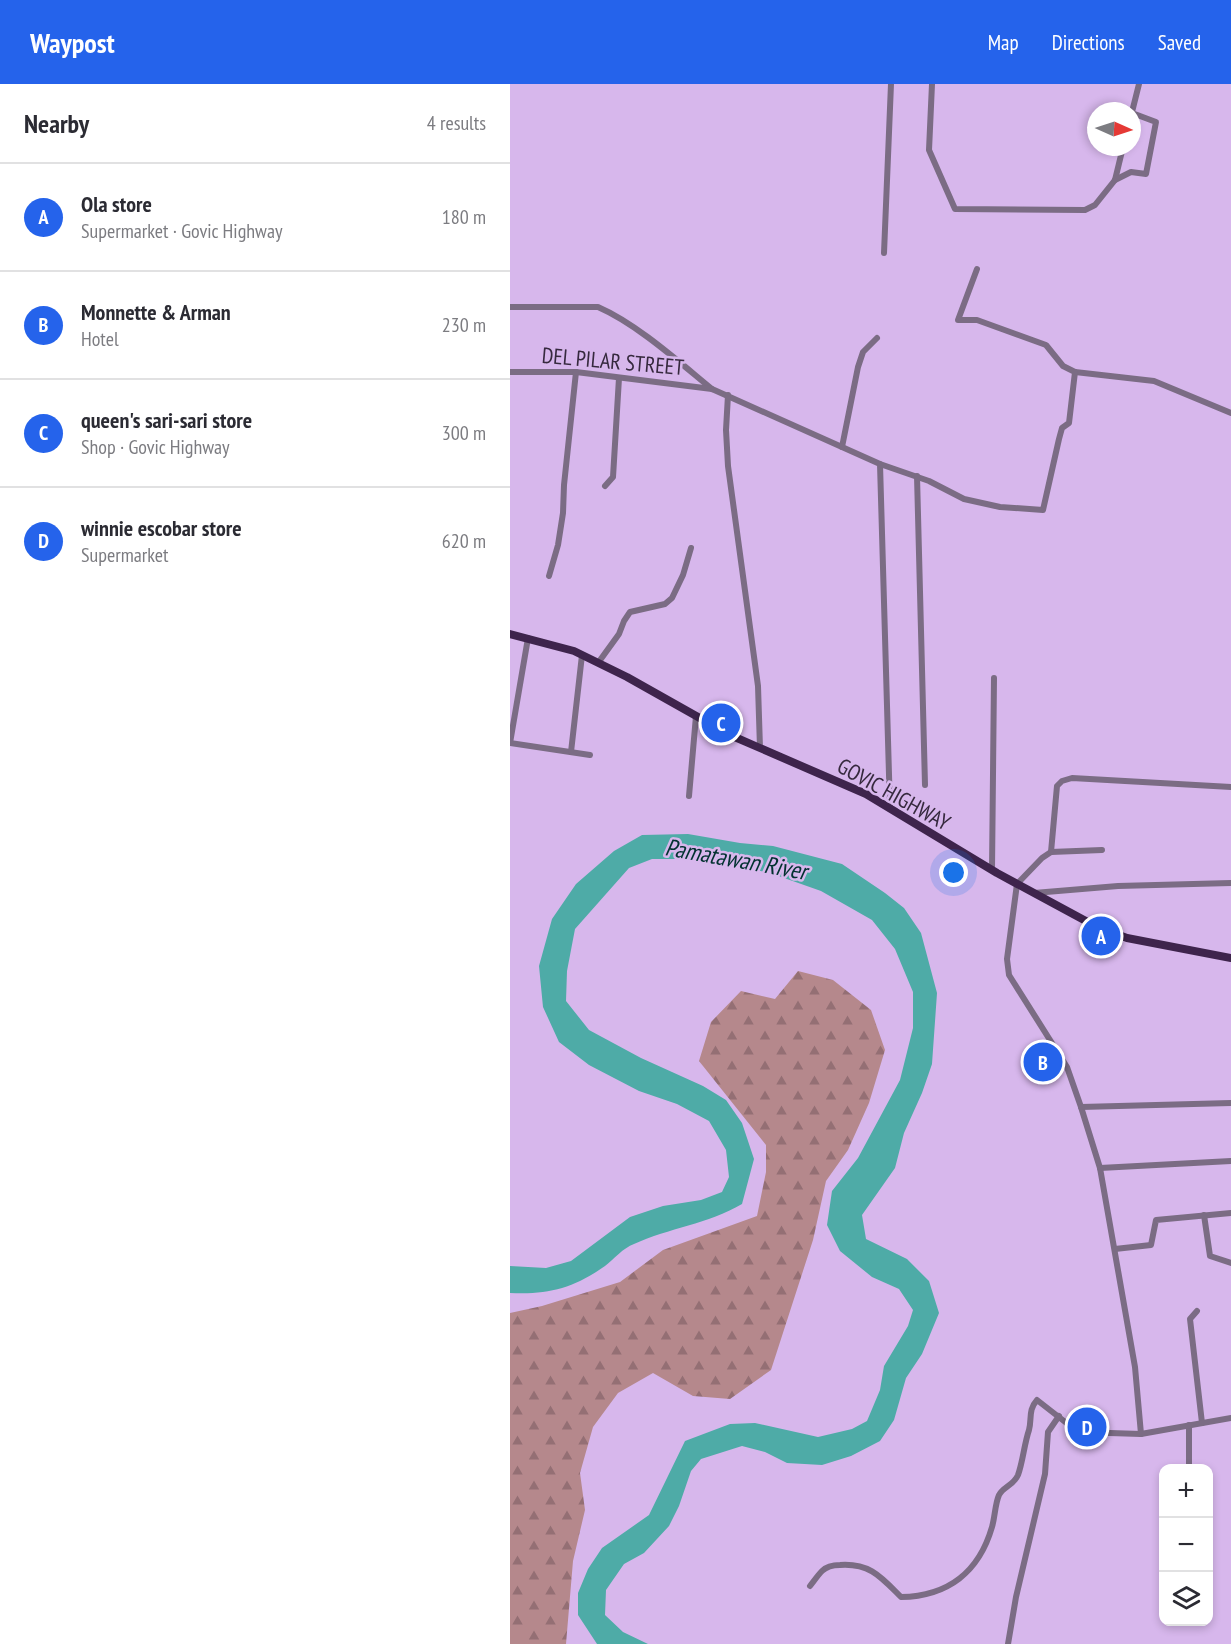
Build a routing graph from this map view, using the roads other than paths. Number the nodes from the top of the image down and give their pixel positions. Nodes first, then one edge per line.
1 (891, 84) edge
2 (932, 84) edge
3 (1139, 84) edge
4 (1134, 102) edge
5 (1141, 116) edge
6 (1121, 156) edge
7 (1115, 180) junction
8 (884, 253) dead end
9 (977, 269) dead end
10 (510, 305) edge
11 (878, 338) dead end
12 (510, 372) edge
13 (576, 372) junction
14 (1074, 372) junction
15 (619, 378) junction
16 (712, 389) junction
17 (728, 395) junction
18 (1231, 413) edge
19 (842, 447) junction
20 (880, 464) junction
21 (917, 476) junction
22 (605, 486) dead end
23 (691, 548) dead end
24 (549, 576) dead end
25 (510, 634) edge
26 (528, 639) junction
27 (582, 656) junction
28 (598, 663) junction
29 (994, 678) dead end
30 (696, 716) junction
31 (760, 748) junction
32 (571, 752) junction
33 (590, 755) dead end
34 (925, 785) dead end
35 (1231, 787) edge
36 (689, 796) dead end
37 (890, 809) junction
38 (1101, 850) dead end
39 (1052, 852) junction
40 (992, 870) junction
41 (1231, 883) edge
42 (1017, 884) junction
43 (1032, 893) junction
44 (1231, 958) edge
45 (1231, 1103) edge
46 (1082, 1107) junction
47 (1231, 1161) edge
48 (1100, 1168) junction
49 (1231, 1213) edge
50 (1204, 1215) junction
51 (1115, 1249) junction
52 (1231, 1263) edge
53 (1197, 1311) dead end
54 (1059, 1416) junction
55 (1231, 1418) edge
56 (1203, 1423) junction
57 (1189, 1425) junction
58 (1141, 1434) junction
59 (1189, 1464) edge
60 (810, 1586) dead end
61 (1008, 1644) edge

1 - 8 street
2 - 7 street
3 - 4 street
5 - 7 street
6 - 7 street
9 - 14 street
10 - 16 street
11 - 19 street
12 - 13 street, DEL PILAR STREET
13 - 15 street, DEL PILAR STREET
13 - 24 street
14 - 18 street
14 - 21 street
15 - 16 street, DEL PILAR STREET
15 - 22 street
16 - 17 street
17 - 19 street
17 - 31 street
19 - 20 street
20 - 21 street
20 - 37 street
21 - 34 street
23 - 28 street
25 - 26 main road, GOVIC HIGHWAY
26 - 27 main road, GOVIC HIGHWAY
26 - 32 street
27 - 28 main road, GOVIC HIGHWAY
27 - 32 street
28 - 30 main road, GOVIC HIGHWAY
29 - 40 street
30 - 31 main road, GOVIC HIGHWAY
30 - 36 street
31 - 37 main road, GOVIC HIGHWAY
32 - 33 street
35 - 39 street
37 - 40 main road, GOVIC HIGHWAY
38 - 39 street
39 - 42 street
40 - 42 main road, GOVIC HIGHWAY
41 - 43 street
42 - 43 main road, GOVIC HIGHWAY
42 - 46 street
43 - 44 main road, GOVIC HIGHWAY
45 - 46 street
46 - 48 street
47 - 48 street
48 - 51 street
49 - 50 street
50 - 51 street
50 - 52 street
51 - 58 street
53 - 56 street
54 - 58 street
54 - 60 street
54 - 61 street
55 - 56 street
56 - 57 street
57 - 58 street
57 - 59 street

